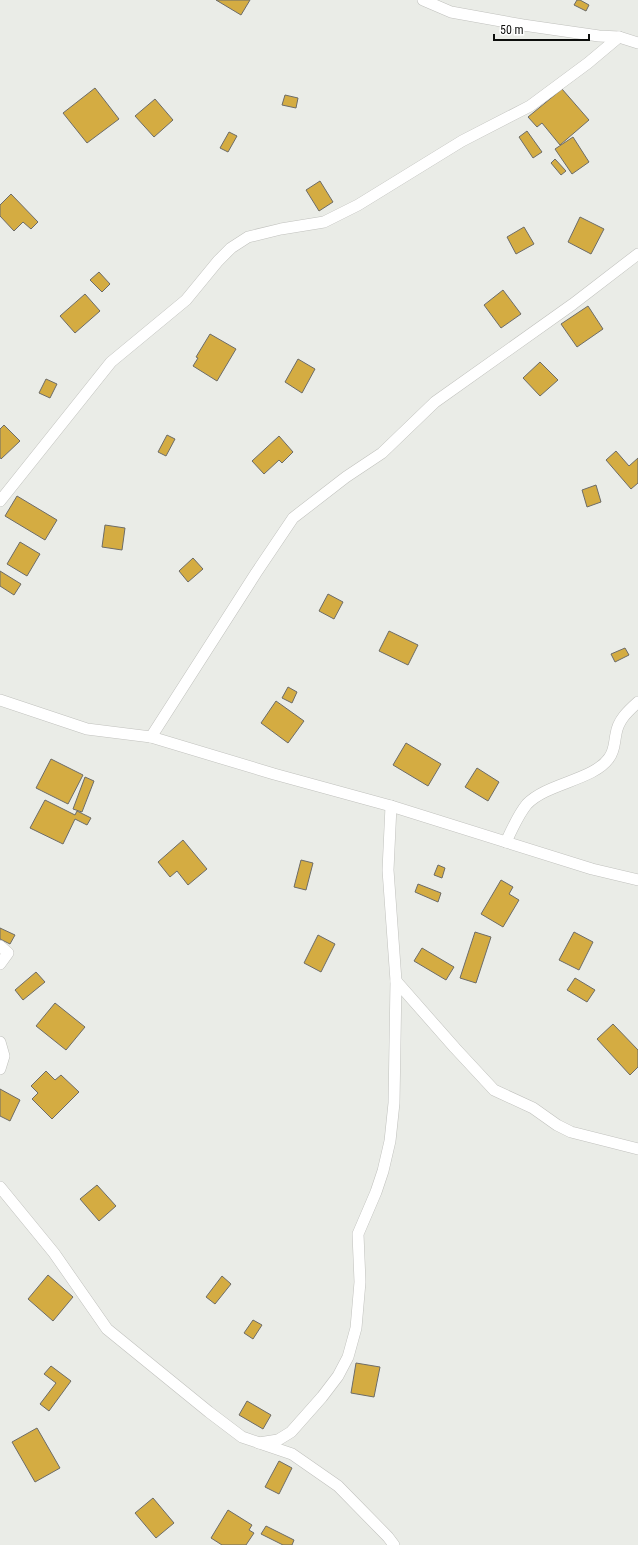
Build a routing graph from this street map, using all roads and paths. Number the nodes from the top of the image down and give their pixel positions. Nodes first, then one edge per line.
1 (423, 0) edge
2 (619, 37) junction
3 (638, 43) edge
4 (638, 254) edge
5 (0, 501) edge
6 (0, 700) edge
7 (638, 702) edge
8 (151, 737) junction
9 (391, 806) junction
10 (506, 842) junction
11 (638, 880) edge
12 (0, 946) edge
13 (0, 964) edge
14 (396, 981) junction
15 (0, 1042) edge
16 (0, 1069) edge
17 (638, 1149) edge
18 (0, 1187) edge
19 (278, 1440) junction
20 (259, 1443) junction
21 (292, 1454) junction
22 (394, 1545) edge

1 - 2 street
2 - 3 street
2 - 5 street
4 - 8 street
6 - 8 street
7 - 10 street
8 - 9 street
9 - 10 street
9 - 14 street
10 - 11 street
12 - 13 street
14 - 17 street
14 - 19 street
15 - 16 street
18 - 20 street
19 - 20 street
19 - 21 street
20 - 21 street
21 - 22 street

